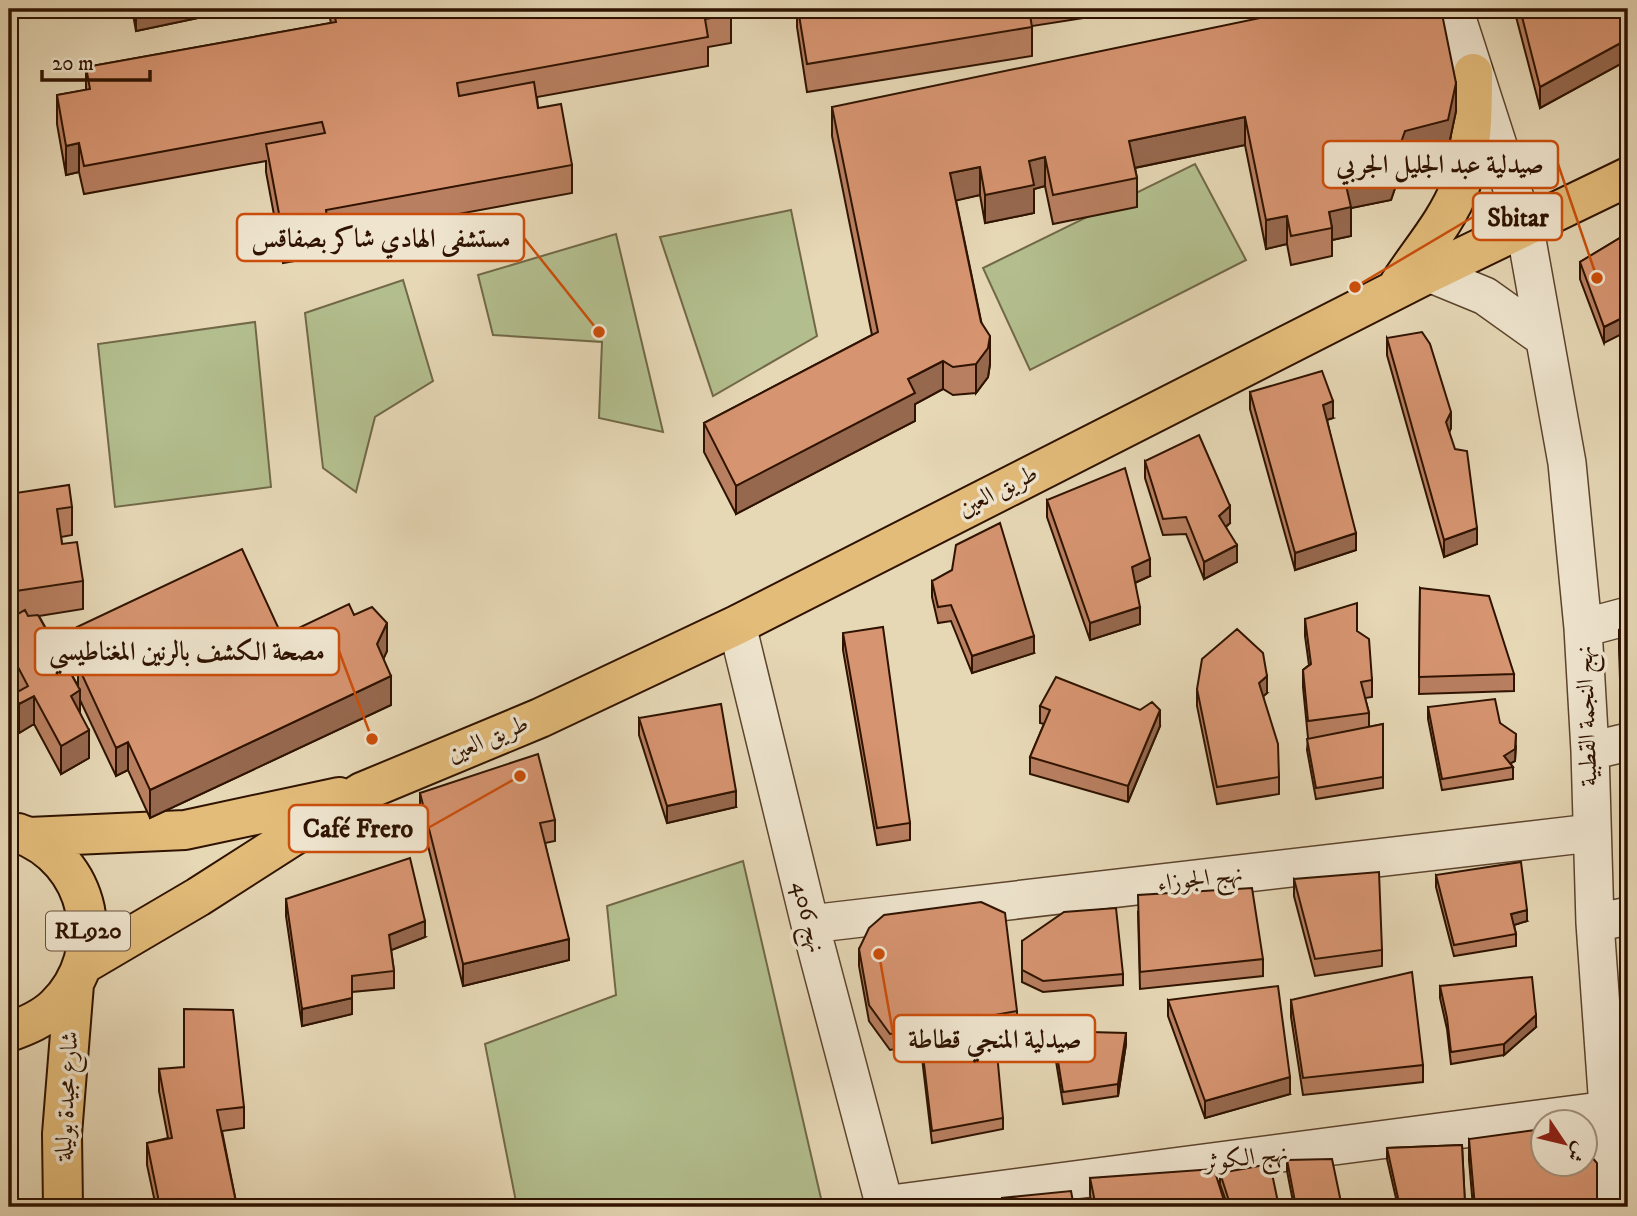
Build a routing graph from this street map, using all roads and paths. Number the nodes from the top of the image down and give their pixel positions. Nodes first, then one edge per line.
1 (1454, 9) edge
2 (1473, 73) junction
3 (1628, 177) edge
4 (1525, 229) junction
5 (1429, 273) junction
6 (1395, 291) junction
7 (1544, 338) junction
8 (1628, 616) edge
9 (737, 625) junction
10 (1583, 628) junction
11 (1628, 742) edge
12 (1590, 751) junction
13 (362, 792) junction
14 (14, 831) edge
15 (1591, 833) junction
16 (1612, 920) edge
17 (810, 924) junction
18 (79, 974) junction
19 (9, 1032) edge
20 (1608, 1111) junction
21 (884, 1206) edge
22 (63, 1207) edge
23 (1615, 1207) edge

1 - 2 street, نهج النجمة القطبية
2 - 4 street, نهج النجمة القطبية
2 - 6 main road
3 - 4 main road, طريق العين / RL920
4 - 5 main road, طريق العين / RL920
4 - 7 street, نهج النجمة القطبية
5 - 6 main road, طريق العين / RL920
5 - 7 street
6 - 9 main road, طريق العين / RL920
7 - 10 street, نهج النجمة القطبية
8 - 10 street
9 - 13 main road, طريق العين / RL920
9 - 17 street, نهج 406
10 - 12 street, نهج النجمة القطبية
11 - 12 street
12 - 15 street, نهج النجمة القطبية
13 - 14 main road, طريق العين / RL920
13 - 18 main road, طريق العين / RL920
14 - 18 main road, RL920
15 - 16 street, نهج النجمة القطبية
15 - 17 street, نهج الجوزاء
16 - 20 street, نهج النجمة القطبية
17 - 21 street, نهج 406
18 - 19 main road, RL920
18 - 22 main road, شارع مجيدة بوليلة
20 - 21 street, نهج الكوثر
20 - 23 street, نهج النجمة القطبية

